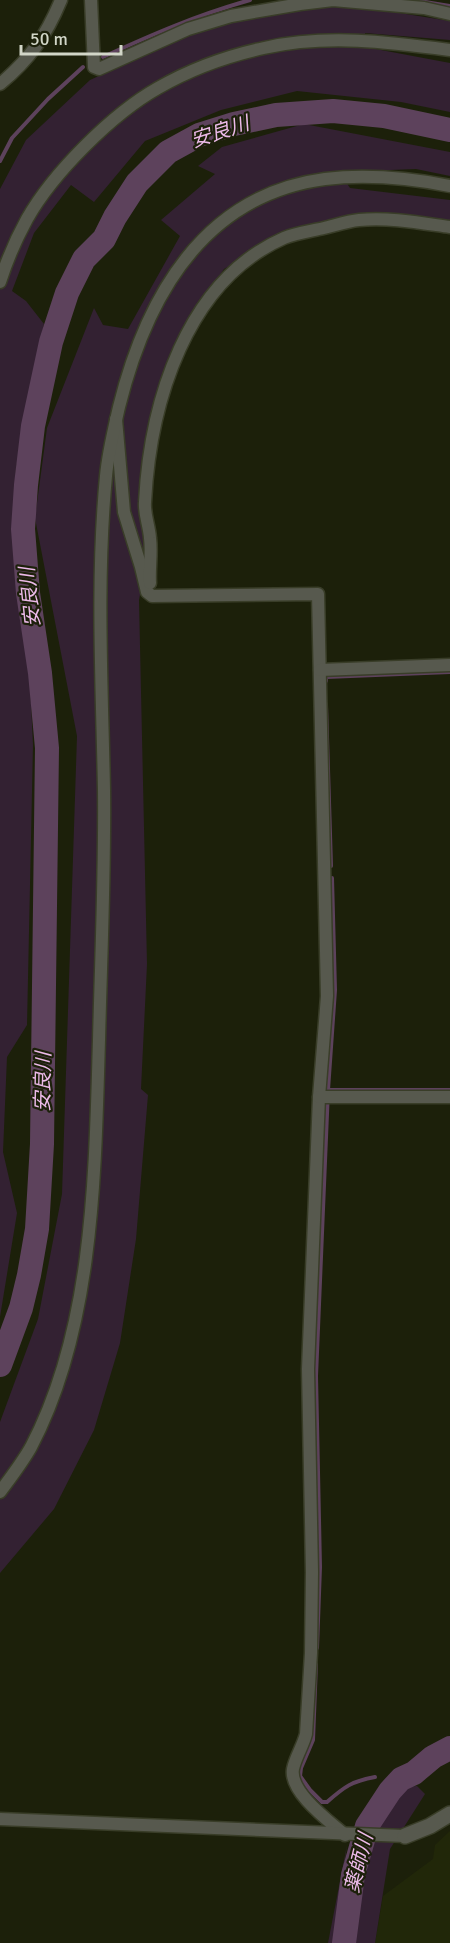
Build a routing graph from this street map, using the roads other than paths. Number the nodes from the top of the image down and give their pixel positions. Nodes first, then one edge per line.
1 (61, 0) edge
2 (92, 0) edge
3 (450, 14) edge
4 (450, 50) edge
5 (0, 84) edge
6 (450, 186) edge
7 (450, 227) edge
8 (0, 282) edge
9 (116, 419) junction
10 (152, 596) junction
11 (450, 665) edge
12 (320, 670) junction
13 (319, 1096) junction
14 (450, 1096) edge
15 (0, 1492) edge
16 (450, 1814) edge
17 (0, 1819) edge
18 (348, 1834) junction
19 (405, 1836) joint

1 - 5 street
2 - 3 street
4 - 8 street
6 - 9 street
7 - 10 street
9 - 10 street
9 - 15 street
10 - 12 street
11 - 12 street
12 - 13 street
13 - 14 street
13 - 18 street
16 - 19 street
17 - 18 street
18 - 19 street

